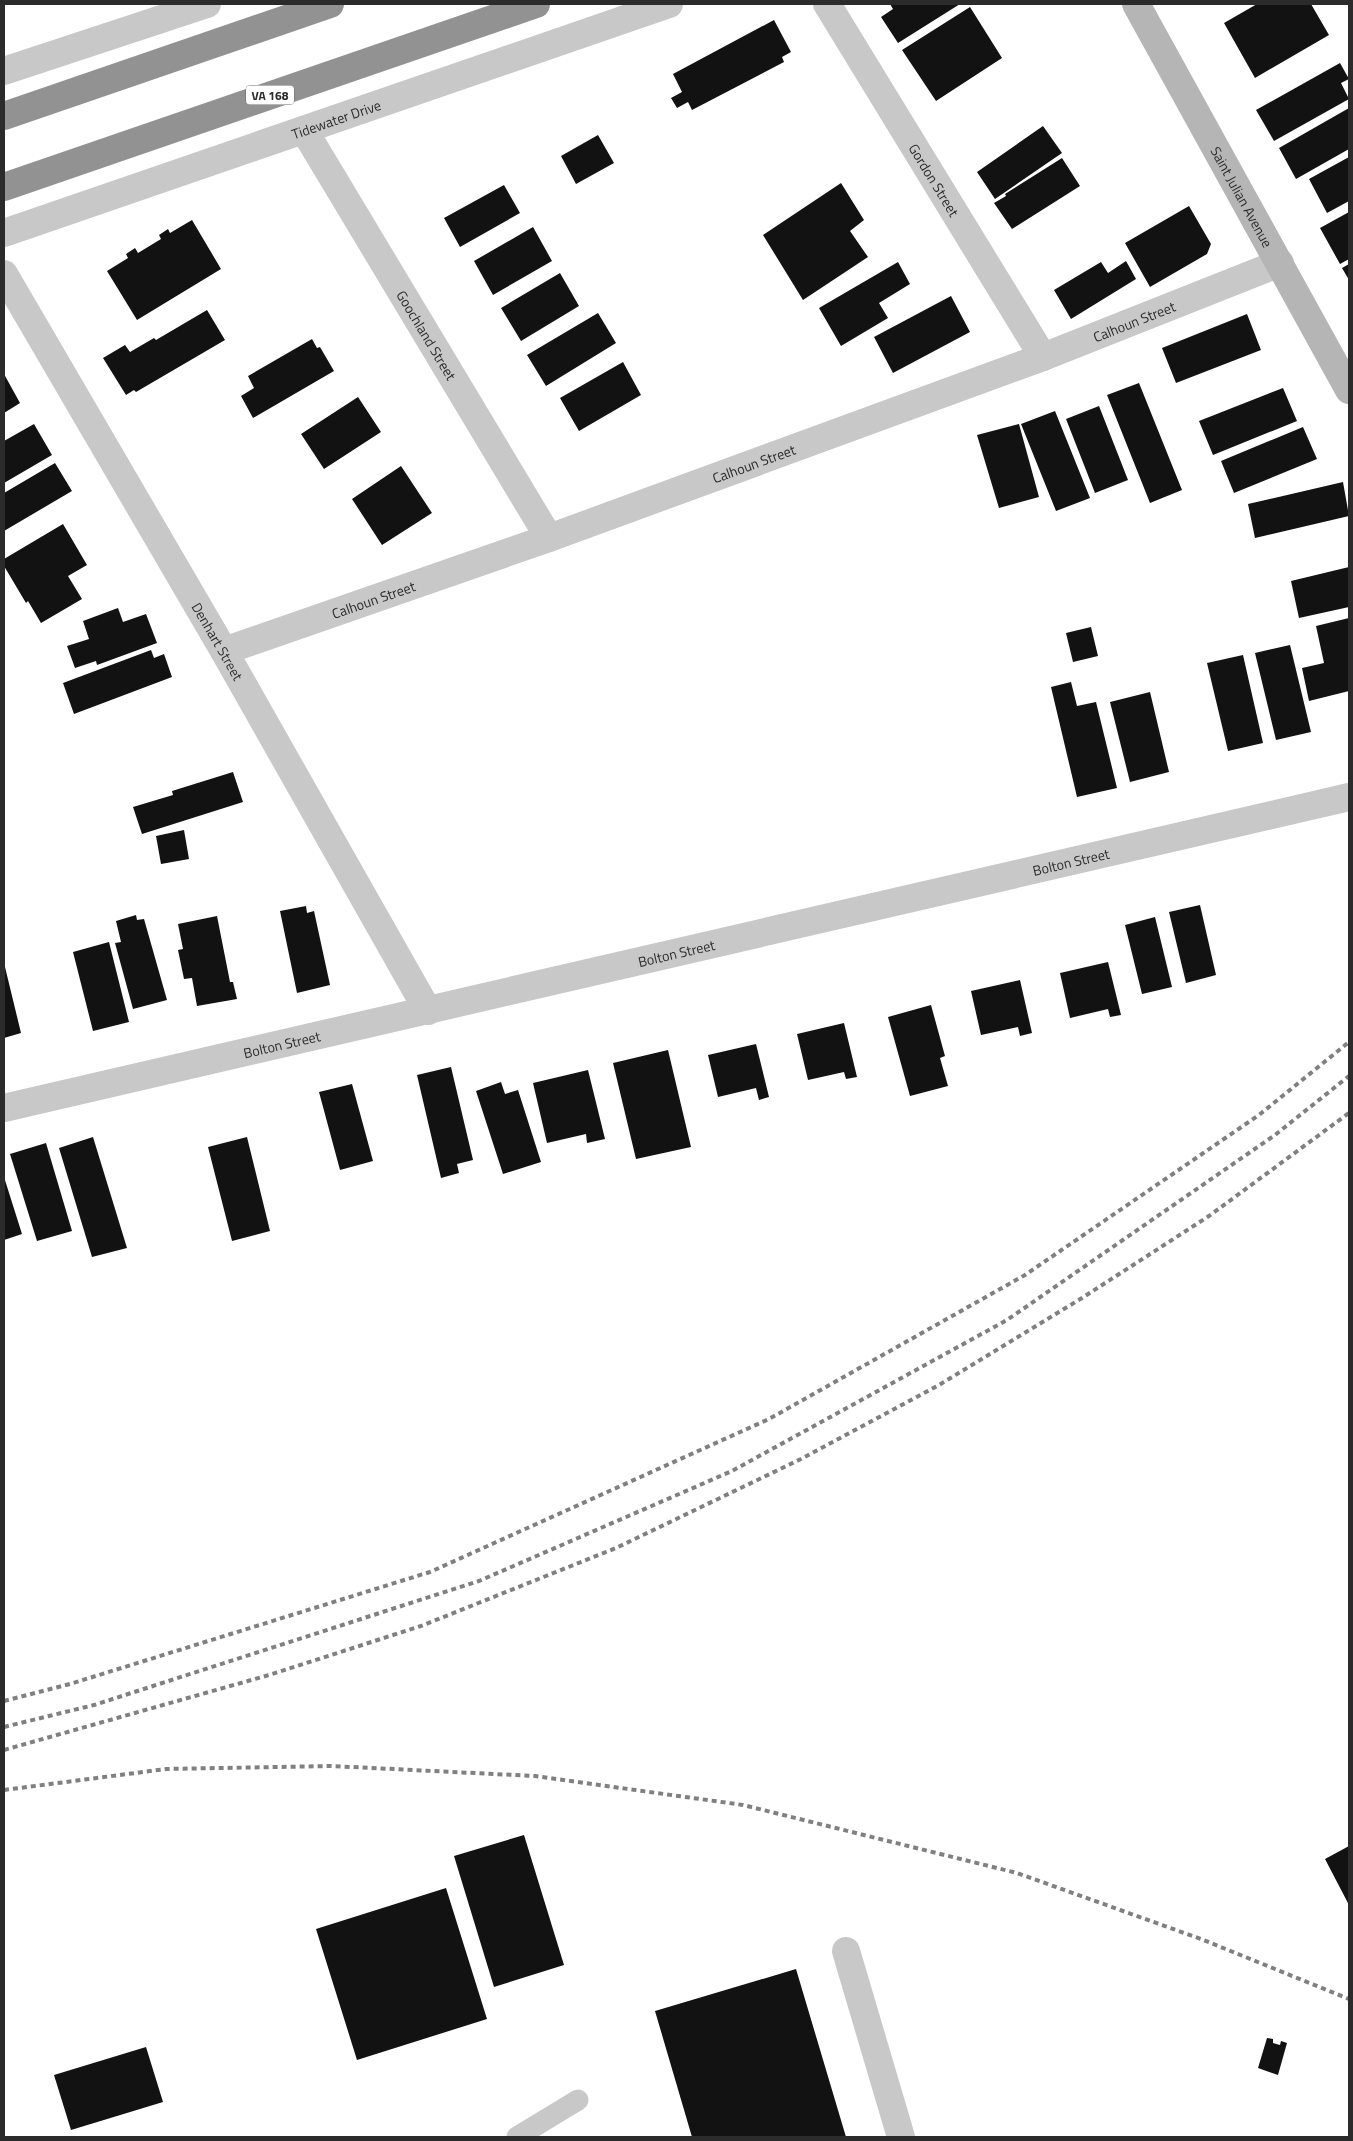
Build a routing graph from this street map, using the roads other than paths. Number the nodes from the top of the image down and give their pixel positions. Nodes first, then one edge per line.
1 (204, 4) edge
2 (330, 4) edge
3 (536, 4) edge
4 (669, 4) edge
5 (827, 4) edge
6 (1136, 4) edge
7 (4, 71) edge
8 (4, 116) edge
9 (304, 130) junction
10 (4, 186) edge
11 (4, 233) edge
12 (1280, 263) junction
13 (4, 274) edge
14 (1043, 358) junction
15 (1349, 390) edge
16 (549, 538) junction
17 (224, 651) junction
18 (1349, 797) edge
19 (428, 1011) junction
20 (4, 1108) edge
21 (846, 1951) dead end
22 (578, 2100) dead end
23 (517, 2137) edge
24 (901, 2137) edge

1 - 7 street
2 - 8 highway
3 - 10 highway, VA 168
4 - 9 street, Tidewater Drive
5 - 14 street, Gordon Street
6 - 12 street, Saint Julian Avenue
9 - 11 street, Tidewater Drive
9 - 16 street, Goochland Street
12 - 14 street, Calhoun Street
12 - 15 street, Saint Julian Avenue
13 - 17 street, Denhart Street
14 - 16 street, Calhoun Street
16 - 17 street, Calhoun Street
17 - 19 street, Denhart Street
18 - 19 street, Bolton Street
19 - 20 street, Bolton Street
21 - 24 street
22 - 23 lane

